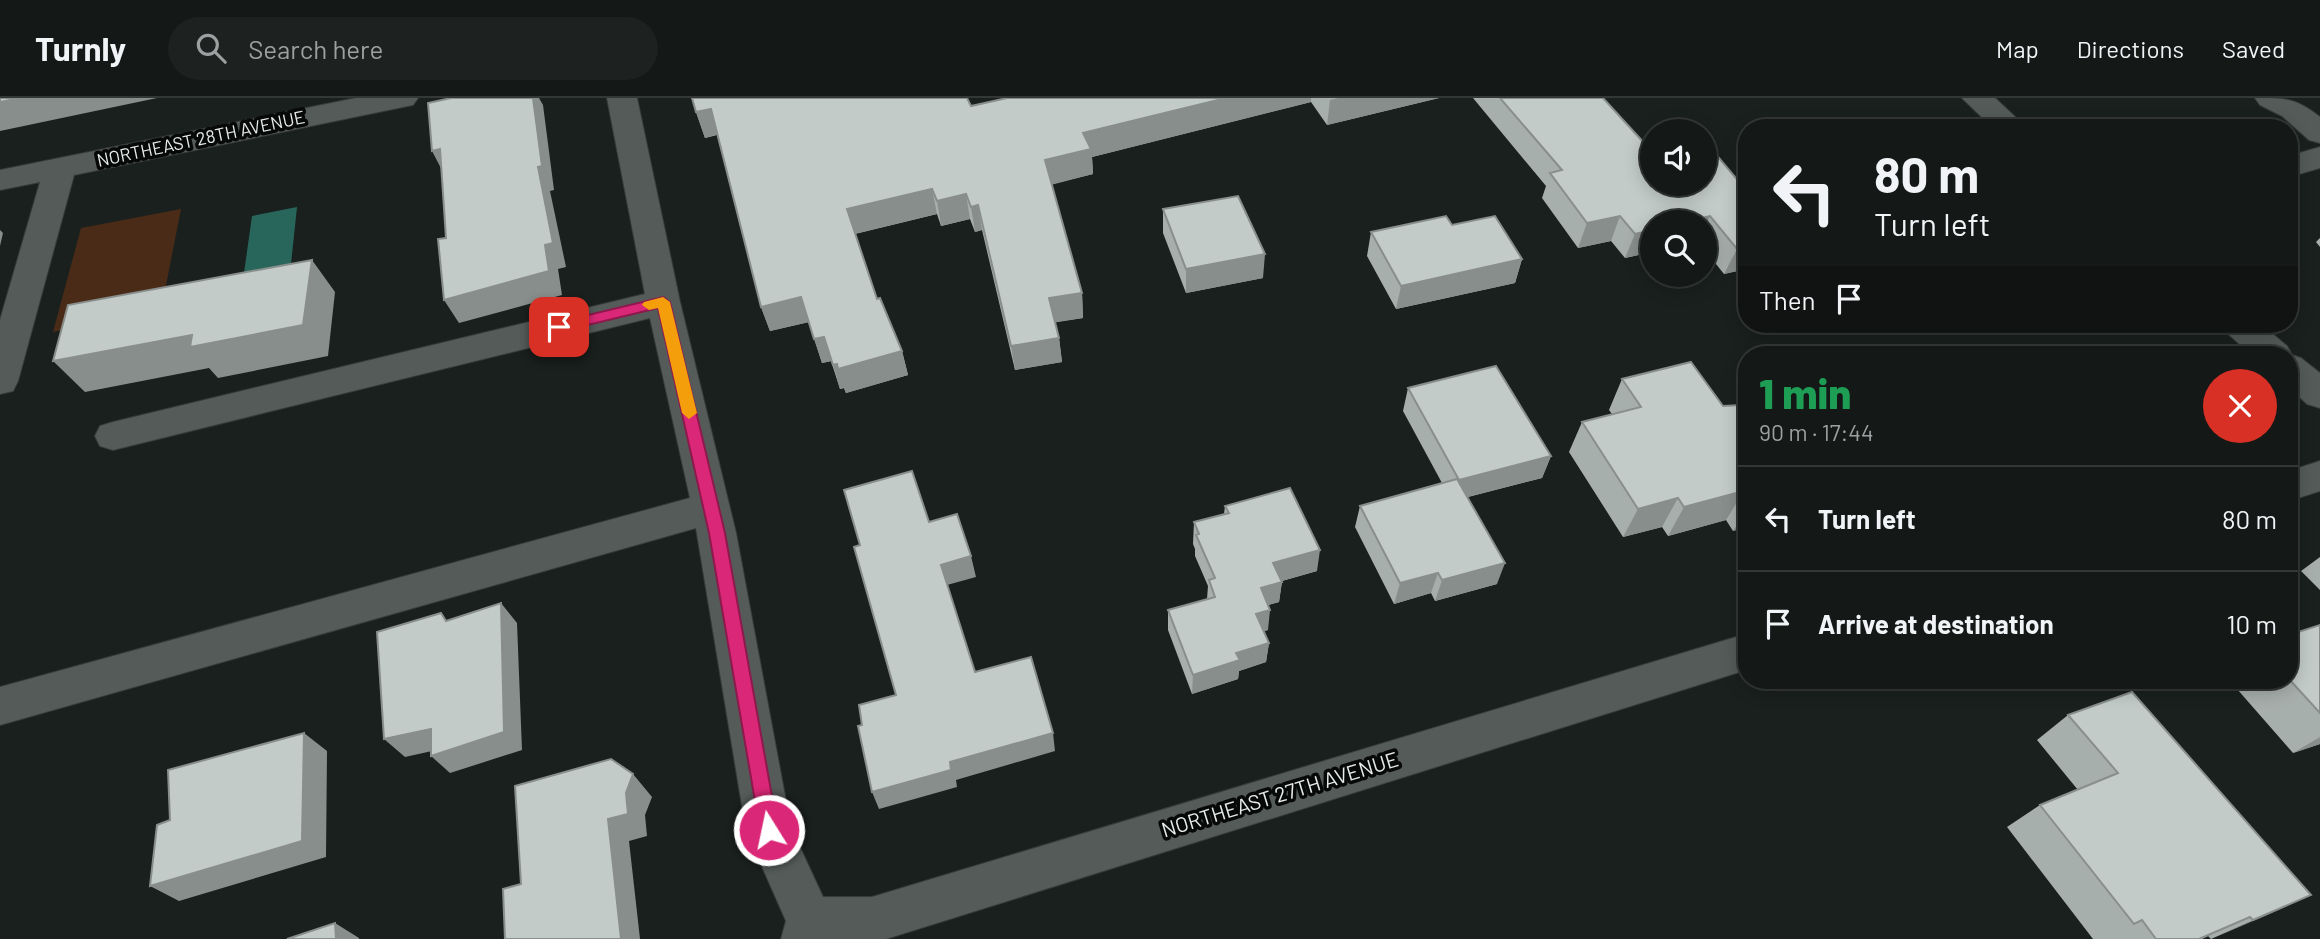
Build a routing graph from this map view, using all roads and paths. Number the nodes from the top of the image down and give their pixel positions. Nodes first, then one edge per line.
1 (403, 98) edge
2 (622, 98) edge
3 (1977, 98) edge
4 (2270, 98) edge
5 (2002, 119) edge
6 (2320, 133) edge
7 (2320, 157) edge
8 (2298, 164) edge
9 (60, 168) junction
10 (0, 180) edge
11 (663, 302) junction
12 (2249, 333) edge
13 (2265, 346) edge
14 (2298, 375) edge
15 (0, 381) edge
16 (2320, 394) edge
17 (113, 436) dead end
18 (2320, 476) edge
19 (2298, 483) edge
20 (711, 508) junction
21 (1738, 654) edge
22 (0, 706) edge
23 (808, 930) edge

1 - 9 street, NORTHEAST 28TH AVENUE
2 - 11 street
3 - 5 street
4 - 6 street
7 - 8 street
9 - 10 street, NORTHEAST 28TH AVENUE
9 - 15 street
11 - 17 street
11 - 20 street
12 - 13 street
14 - 16 street
18 - 19 street
20 - 22 street
20 - 23 street
21 - 23 street, NORTHEAST 27TH AVENUE

